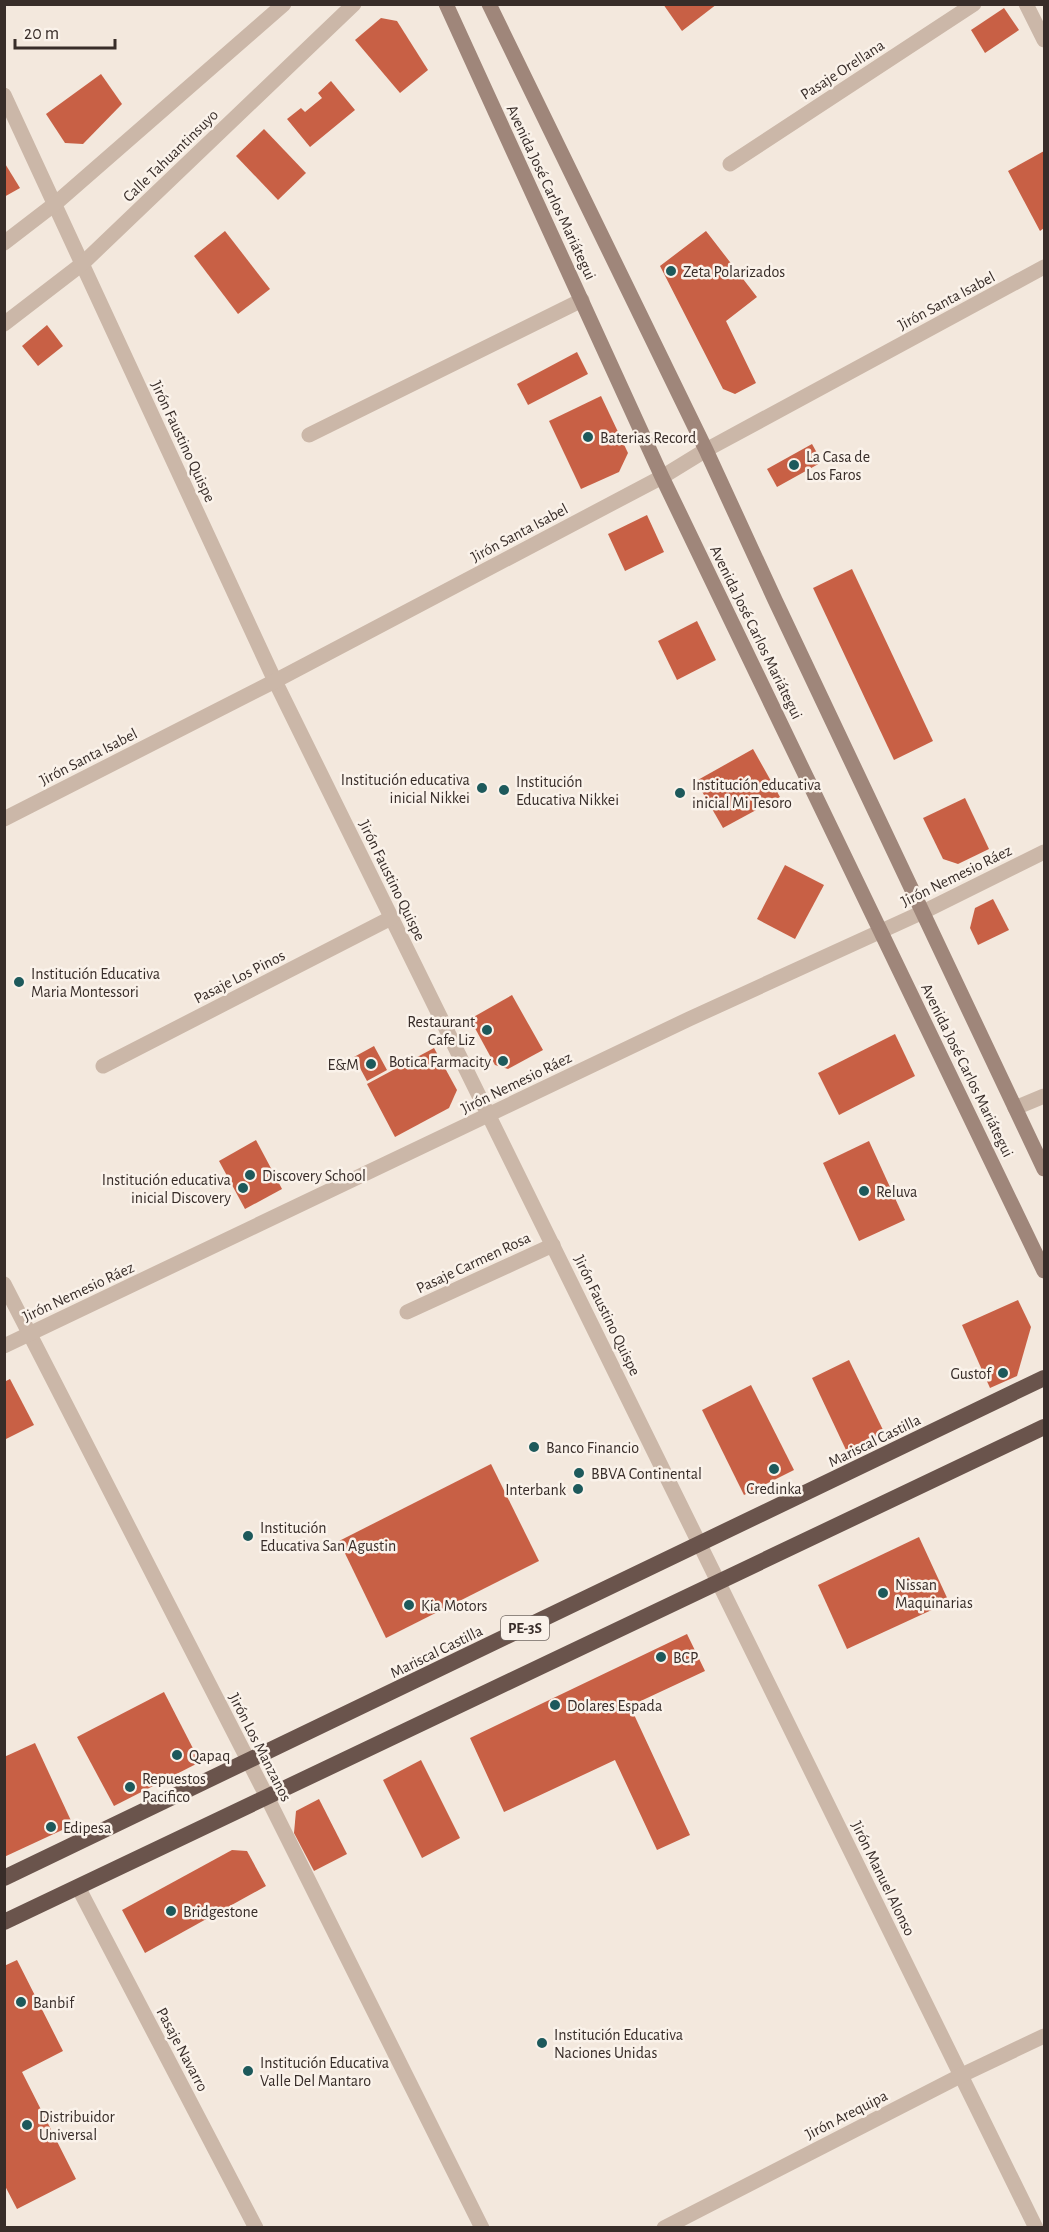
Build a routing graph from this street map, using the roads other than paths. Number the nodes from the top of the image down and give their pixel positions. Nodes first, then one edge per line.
1 (284, 4) edge
2 (354, 4) edge
3 (489, 4) edge
4 (974, 4) edge
5 (1026, 4) edge
6 (451, 6) edge
7 (1044, 40) edge
8 (4, 95) edge
9 (730, 164) dead end
10 (56, 203) junction
11 (4, 243) edge
12 (82, 264) junction
13 (1044, 267) edge
14 (582, 300) junction
15 (4, 324) edge
16 (309, 435) dead end
17 (706, 450) junction
18 (662, 477) junction
19 (275, 681) junction
20 (4, 819) edge
21 (1044, 852) edge
22 (923, 912) junction
23 (391, 918) junction
24 (881, 932) junction
25 (103, 1066) dead end
26 (1044, 1096) edge
27 (1015, 1108) junction
28 (490, 1115) junction
29 (1044, 1169) edge
30 (553, 1245) junction
31 (1044, 1271) edge
32 (4, 1284) edge
33 (407, 1312) dead end
34 (30, 1334) junction
35 (4, 1346) edge
36 (1044, 1378) edge
37 (1044, 1427) edge
38 (701, 1544) junction
39 (719, 1582) junction
40 (248, 1761) junction
41 (267, 1797) junction
42 (4, 1878) edge
43 (78, 1887) junction
44 (4, 1922) edge
45 (1044, 2036) edge
46 (962, 2075) junction
47 (256, 2228) edge
48 (483, 2228) edge
49 (664, 2228) edge
50 (1036, 2228) edge

1 - 10 street
2 - 12 street, Calle Tahuantinsuyo
3 - 17 main road, Avenida José Carlos Mariátegui
4 - 9 street, Pasaje Orellana
5 - 7 street
6 - 14 main road, Avenida José Carlos Mariátegui
8 - 10 street, Jirón Faustino Quispe
10 - 11 street
10 - 12 street, Jirón Faustino Quispe
12 - 15 street, Calle Tahuantinsuyo
12 - 19 street, Jirón Faustino Quispe
13 - 17 street, Jirón Santa Isabel
14 - 16 street
14 - 18 main road, Avenida José Carlos Mariátegui
17 - 18 street, Jirón Santa Isabel
17 - 22 main road, Avenida José Carlos Mariátegui
18 - 19 street, Jirón Santa Isabel
18 - 24 main road, Avenida José Carlos Mariátegui
19 - 20 street, Jirón Santa Isabel
19 - 23 street, Jirón Faustino Quispe
21 - 22 street, Jirón Nemesio Ráez
22 - 24 street, Jirón Nemesio Ráez
22 - 27 main road, Avenida José Carlos Mariátegui
23 - 25 street, Pasaje Los Pinos
23 - 28 street, Jirón Faustino Quispe
24 - 28 street, Jirón Nemesio Ráez
24 - 31 main road, Avenida José Carlos Mariátegui
26 - 27 street
27 - 29 main road, Avenida José Carlos Mariátegui
28 - 30 street, Jirón Faustino Quispe
28 - 34 street, Jirón Nemesio Ráez
30 - 33 street, Pasaje Carmen Rosa
30 - 38 street, Jirón Faustino Quispe
32 - 34 street, Jirón Los Manzanos
34 - 35 street, Jirón Nemesio Ráez
34 - 40 street, Jirón Los Manzanos
36 - 38 highway, Mariscal Castilla / PE-3S
37 - 39 highway, PE-3S
38 - 39 street, Jirón Manuel Alonso
38 - 40 highway, Mariscal Castilla / PE-3S
39 - 41 highway, PE-3S
39 - 46 street, Jirón Manuel Alonso
40 - 41 street, Jirón Los Manzanos
40 - 42 highway, Mariscal Castilla / PE-3S
41 - 43 highway, PE-3S
41 - 48 street, Jirón Los Manzanos
43 - 44 highway, PE-3S
43 - 47 street, Pasaje Navarro
45 - 46 street, Jirón Arequipa
46 - 49 street, Jirón Arequipa
46 - 50 street, Jirón Manuel Alonso

